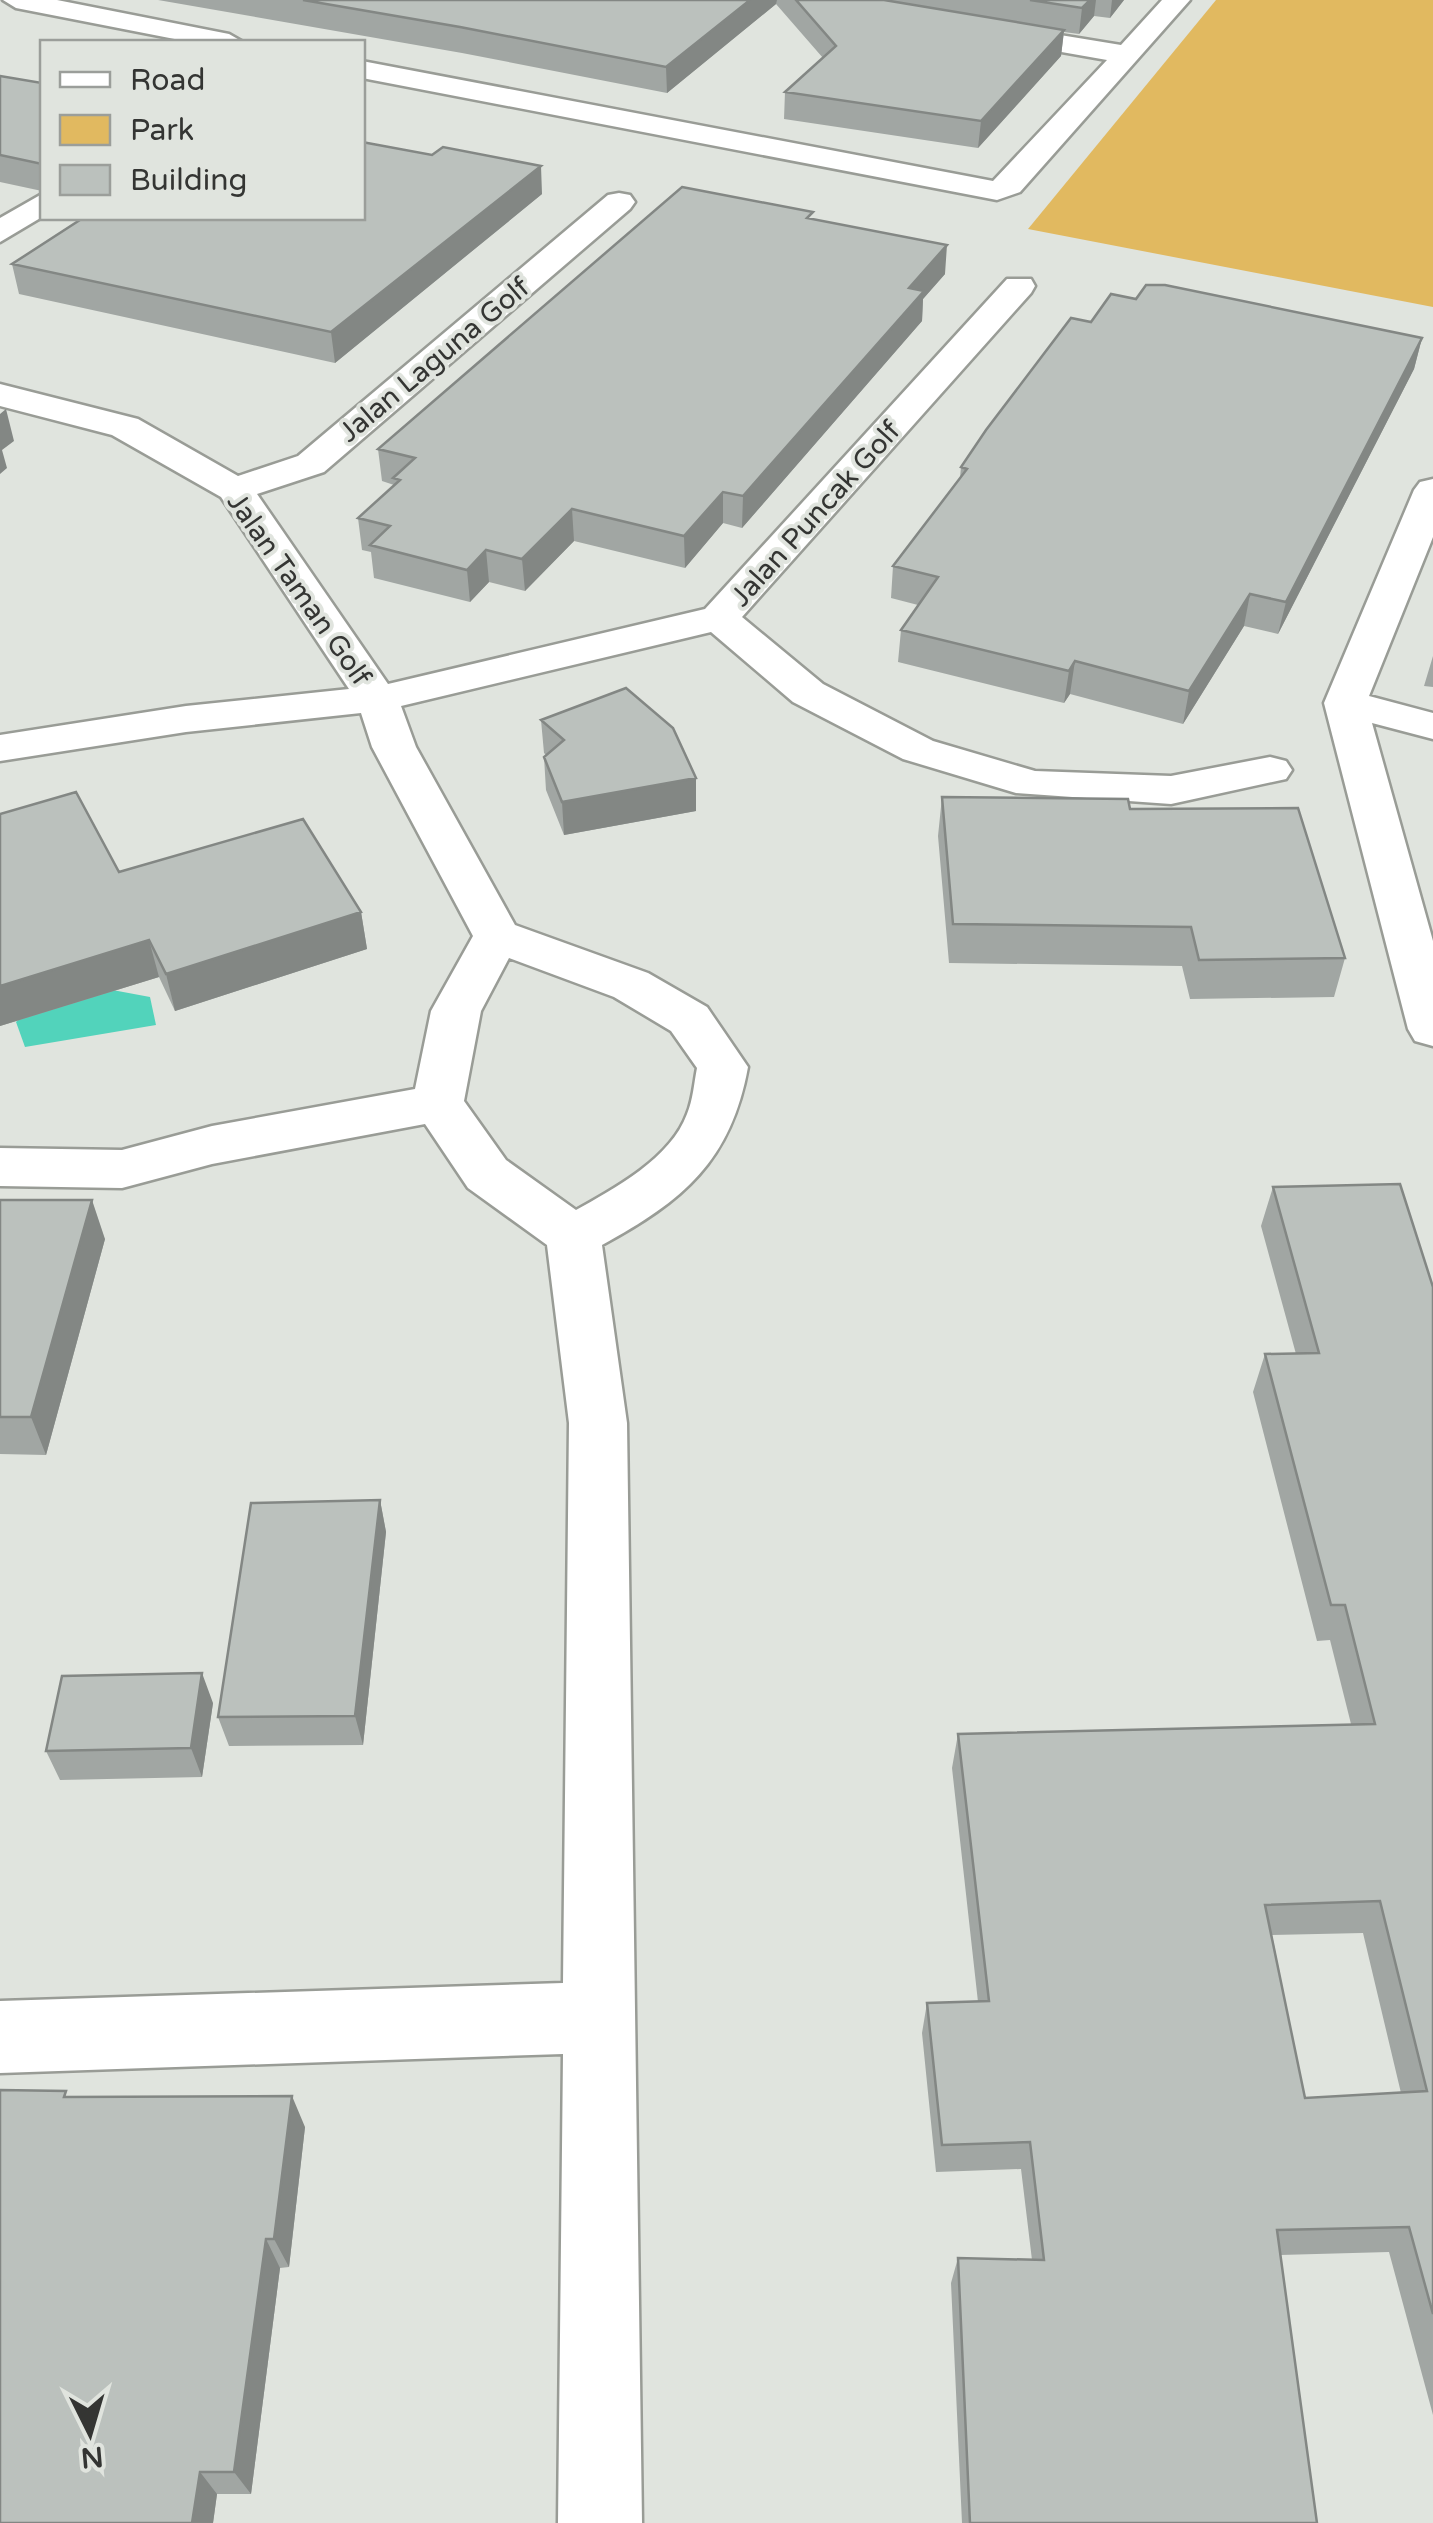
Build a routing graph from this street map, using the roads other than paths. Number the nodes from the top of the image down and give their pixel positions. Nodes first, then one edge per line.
1 (16, 0) edge
2 (1177, 0) edge
3 (955, 26) edge
4 (219, 40) edge
5 (1128, 54) junction
6 (365, 70) edge
7 (619, 202) dead end
8 (40, 205) edge
9 (0, 232) edge
10 (1019, 286) dead end
11 (0, 396) edge
12 (235, 490) junction
13 (1430, 509) edge
14 (720, 618) junction
15 (377, 699) junction
16 (1345, 703) junction
17 (1433, 726) edge
18 (0, 748) edge
19 (1270, 770) dead end
20 (497, 936) junction
21 (1433, 1029) edge
22 (438, 1102) junction
23 (0, 1167) edge
24 (572, 1236) junction
25 (601, 2017) junction
26 (0, 2038) edge
27 (600, 2523) edge

1 - 4 street
2 - 5 street
3 - 5 street
5 - 6 street
7 - 12 street, Jalan Laguna Golf
8 - 9 street
10 - 14 street, Jalan Puncak Golf
11 - 12 street, Jalan Taman Golf
12 - 15 street, Jalan Taman Golf
13 - 16 street
14 - 15 street, Jalan Puncak Golf
14 - 19 street
15 - 18 street, Jalan Puncak Golf
15 - 20 street
16 - 17 street
16 - 21 street
20 - 22 street
20 - 24 street
22 - 23 street
22 - 24 street
24 - 25 street
25 - 26 street
25 - 27 street

